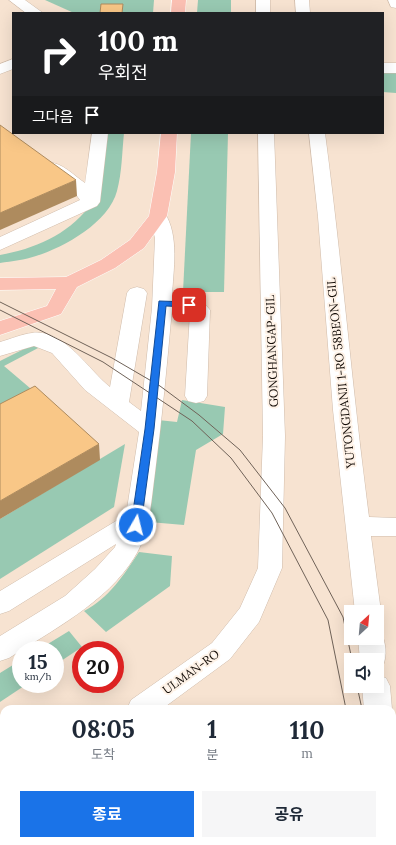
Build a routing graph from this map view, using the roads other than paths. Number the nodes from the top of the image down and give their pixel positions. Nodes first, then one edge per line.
1 (179, 0) edge
2 (262, 0) edge
3 (302, 0) edge
4 (395, 0) edge
5 (396, 4) edge
6 (11, 6) edge
7 (32, 12) edge
8 (178, 12) edge
9 (263, 12) edge
10 (303, 12) edge
11 (12, 64) edge
12 (384, 68) edge
13 (396, 68) edge
14 (0, 69) edge
15 (100, 134) edge
16 (169, 134) edge
17 (266, 134) edge
18 (317, 134) edge
19 (36, 156) edge
20 (91, 202) junction
21 (158, 216) junction
22 (0, 244) edge
23 (70, 283) junction
24 (3, 286) edge
25 (137, 292) dead end
26 (162, 303) junction
27 (0, 328) edge
28 (0, 349) edge
29 (196, 396) dead end
30 (118, 404) junction
31 (150, 429) junction
32 (136, 520) junction
33 (358, 526) junction
34 (396, 527) edge
35 (270, 568) joint
36 (0, 604) edge
37 (367, 605) edge
38 (0, 650) edge
39 (377, 693) edge
40 (147, 705) edge
41 (378, 705) edge

1 - 8 main road
2 - 9 street
3 - 10 street
4 - 5 street
6 - 7 street
11 - 14 street
12 - 13 street
15 - 20 street
16 - 21 main road
17 - 35 street, GONGHANGAP-GIL
18 - 33 street, YUTONGDANJI 1-RO 58BEON-GIL
19 - 20 street
20 - 22 street
21 - 23 main road
21 - 26 street
23 - 24 main road
23 - 27 main road
25 - 30 street
26 - 29 street
26 - 31 street
28 - 30 street
30 - 31 street
31 - 32 street
32 - 36 street
32 - 38 street
33 - 34 street
33 - 37 street, YUTONGDANJI 1-RO 58BEON-GIL
35 - 40 street, ULMAN-RO
39 - 41 street

